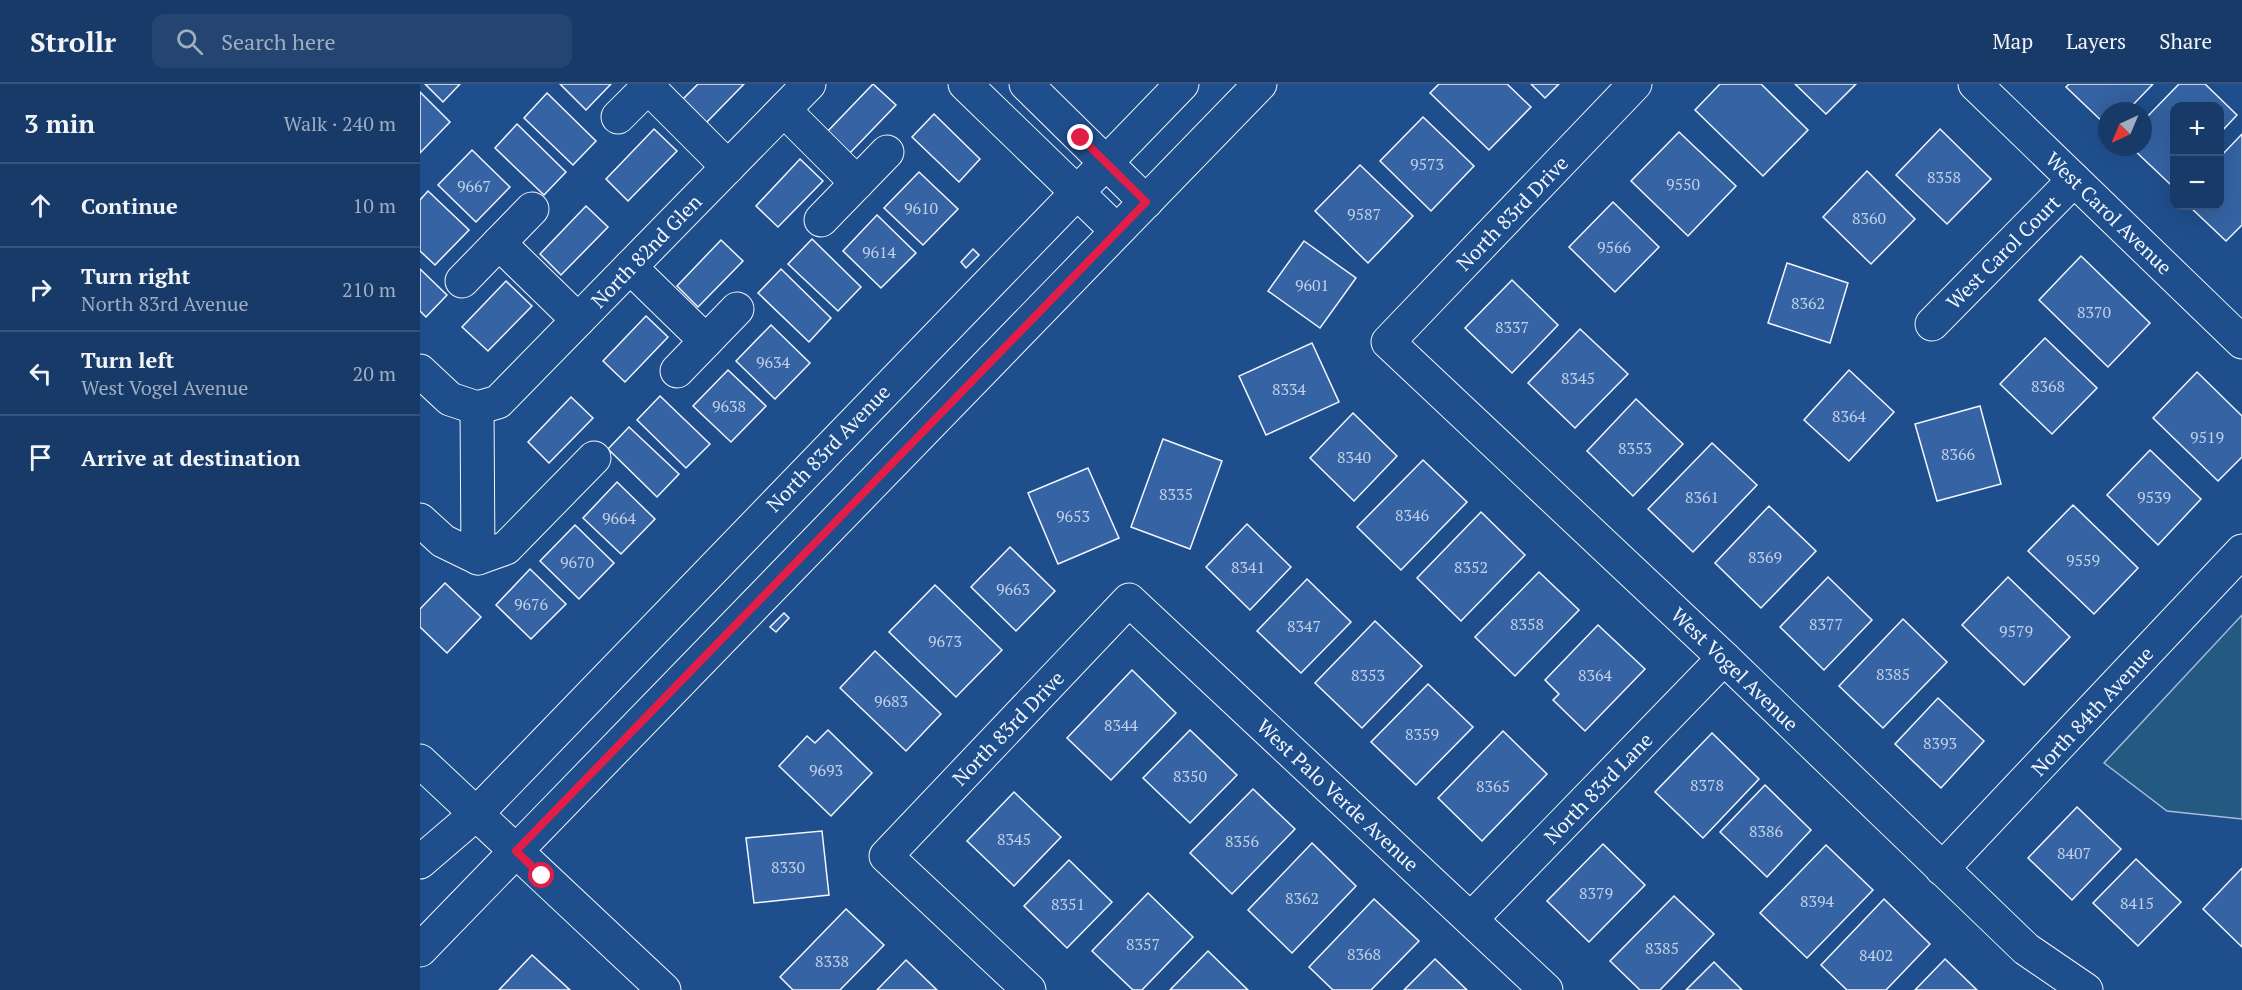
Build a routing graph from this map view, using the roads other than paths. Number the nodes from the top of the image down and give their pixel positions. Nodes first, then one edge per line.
1 (809, 84) edge
2 (965, 84) edge
3 (1026, 84) edge
4 (1182, 84) edge
5 (1260, 84) edge
6 (1635, 84) edge
7 (1975, 84) edge
8 (650, 85) edge
9 (784, 110) junction
10 (618, 117) dead end
11 (887, 152) dead end
12 (1105, 163) junction
13 (728, 167) junction
14 (2074, 180) junction
15 (857, 183) junction
16 (1077, 192) junction
17 (1146, 202) junction
18 (532, 209) dead end
19 (821, 220) dead end
20 (1117, 231) junction
21 (499, 243) junction
22 (630, 267) junction
23 (462, 281) dead end
24 (737, 309) dead end
25 (578, 320) junction
26 (1932, 324) dead end
27 (706, 341) junction
28 (1388, 342) joint
29 (2242, 342) edge
30 (420, 371) edge
31 (676, 371) dead end
32 (477, 408) junction
33 (594, 458) dead end
34 (420, 520) edge
35 (2242, 551) edge
36 (478, 558) junction
37 (1129, 600) joint
38 (1724, 658) junction
39 (420, 761) edge
40 (476, 814) junction
41 (516, 851) junction
42 (420, 862) edge
43 (1942, 870) junction
44 (1471, 920) junction
45 (420, 950) edge
46 (664, 990) edge
47 (1029, 990) edge
48 (1546, 990) edge
49 (2086, 990) edge

1 - 9 street, North 82nd Glen
2 - 16 street
3 - 12 street
4 - 12 street, North 83rd Avenue
5 - 17 street
6 - 28 street, North 83rd Drive
7 - 14 street, West Carol Avenue
8 - 10 street
8 - 13 street
9 - 13 street, North 82nd Glen
9 - 15 street
11 - 15 street
12 - 16 street, North 83rd Avenue
12 - 17 street
13 - 22 street, North 82nd Glen
14 - 26 street, West Carol Court
14 - 29 street, West Carol Avenue
15 - 19 street
16 - 20 street
16 - 40 street, North 83rd Avenue
17 - 20 street
18 - 21 street
20 - 41 street
21 - 23 street
21 - 25 street
22 - 25 street, North 82nd Glen
22 - 27 street
24 - 27 street
25 - 32 street, North 82nd Glen
27 - 31 street
28 - 38 street, West Vogel Avenue
30 - 32 street
32 - 36 street
33 - 36 street
34 - 36 street
35 - 43 street, North 84th Avenue
37 - 44 street, West Palo Verde Avenue
37 - 47 street, North 83rd Drive
38 - 43 street, West Vogel Avenue
38 - 44 street, North 83rd Lane
39 - 40 street
40 - 41 street
40 - 42 street, North 83rd Avenue
41 - 45 street
41 - 46 street
43 - 49 street, West Vogel Avenue
44 - 48 street, West Palo Verde Avenue

